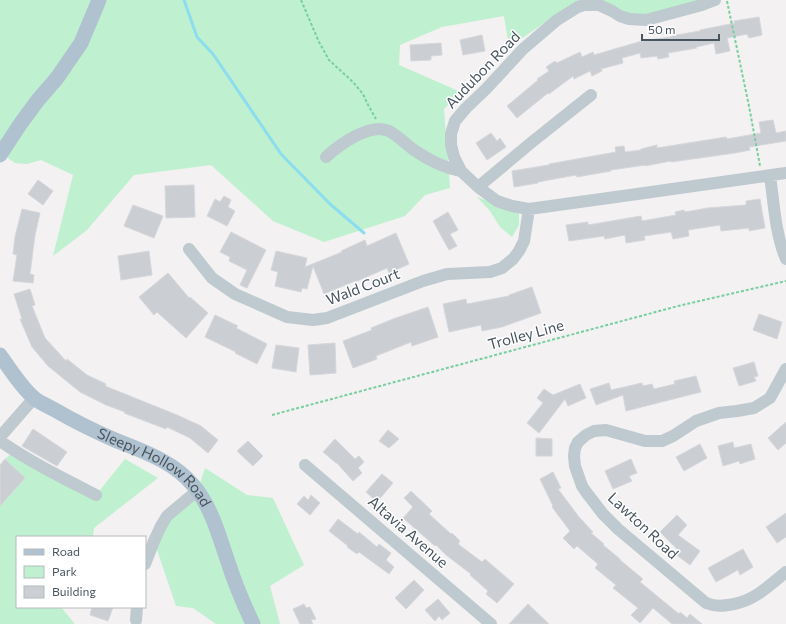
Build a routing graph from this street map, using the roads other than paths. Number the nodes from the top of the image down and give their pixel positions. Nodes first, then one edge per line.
1 (99, 0) edge
2 (715, 0) edge
3 (591, 95) dead end
4 (0, 155) edge
5 (326, 157) dead end
6 (461, 171) junction
7 (786, 173) edge
8 (766, 176) junction
9 (478, 187) junction
10 (529, 209) junction
11 (189, 249) dead end
12 (786, 259) edge
13 (0, 355) edge
14 (786, 369) edge
15 (34, 398) junction
16 (0, 437) edge
17 (0, 441) edge
18 (305, 465) dead end
19 (198, 490) junction
20 (96, 495) dead end
21 (146, 561) edge
22 (786, 572) edge
23 (137, 608) edge
24 (136, 620) dead end
25 (253, 624) edge
26 (491, 624) edge

1 - 4 main road
2 - 6 street, Audubon Road
3 - 9 street
5 - 6 street
6 - 9 street, Audubon Road
7 - 8 street, Audubon Road
8 - 10 street, Audubon Road
8 - 12 street
9 - 10 street, Audubon Road
10 - 11 street, Wald Court
13 - 15 main road, Sleepy Hollow Road
14 - 22 street, Lawton Road
15 - 16 street
15 - 19 main road, Sleepy Hollow Road
17 - 20 street
18 - 26 street, Altavia Avenue
19 - 21 street
19 - 25 main road, Sleepy Hollow Road
23 - 24 street

